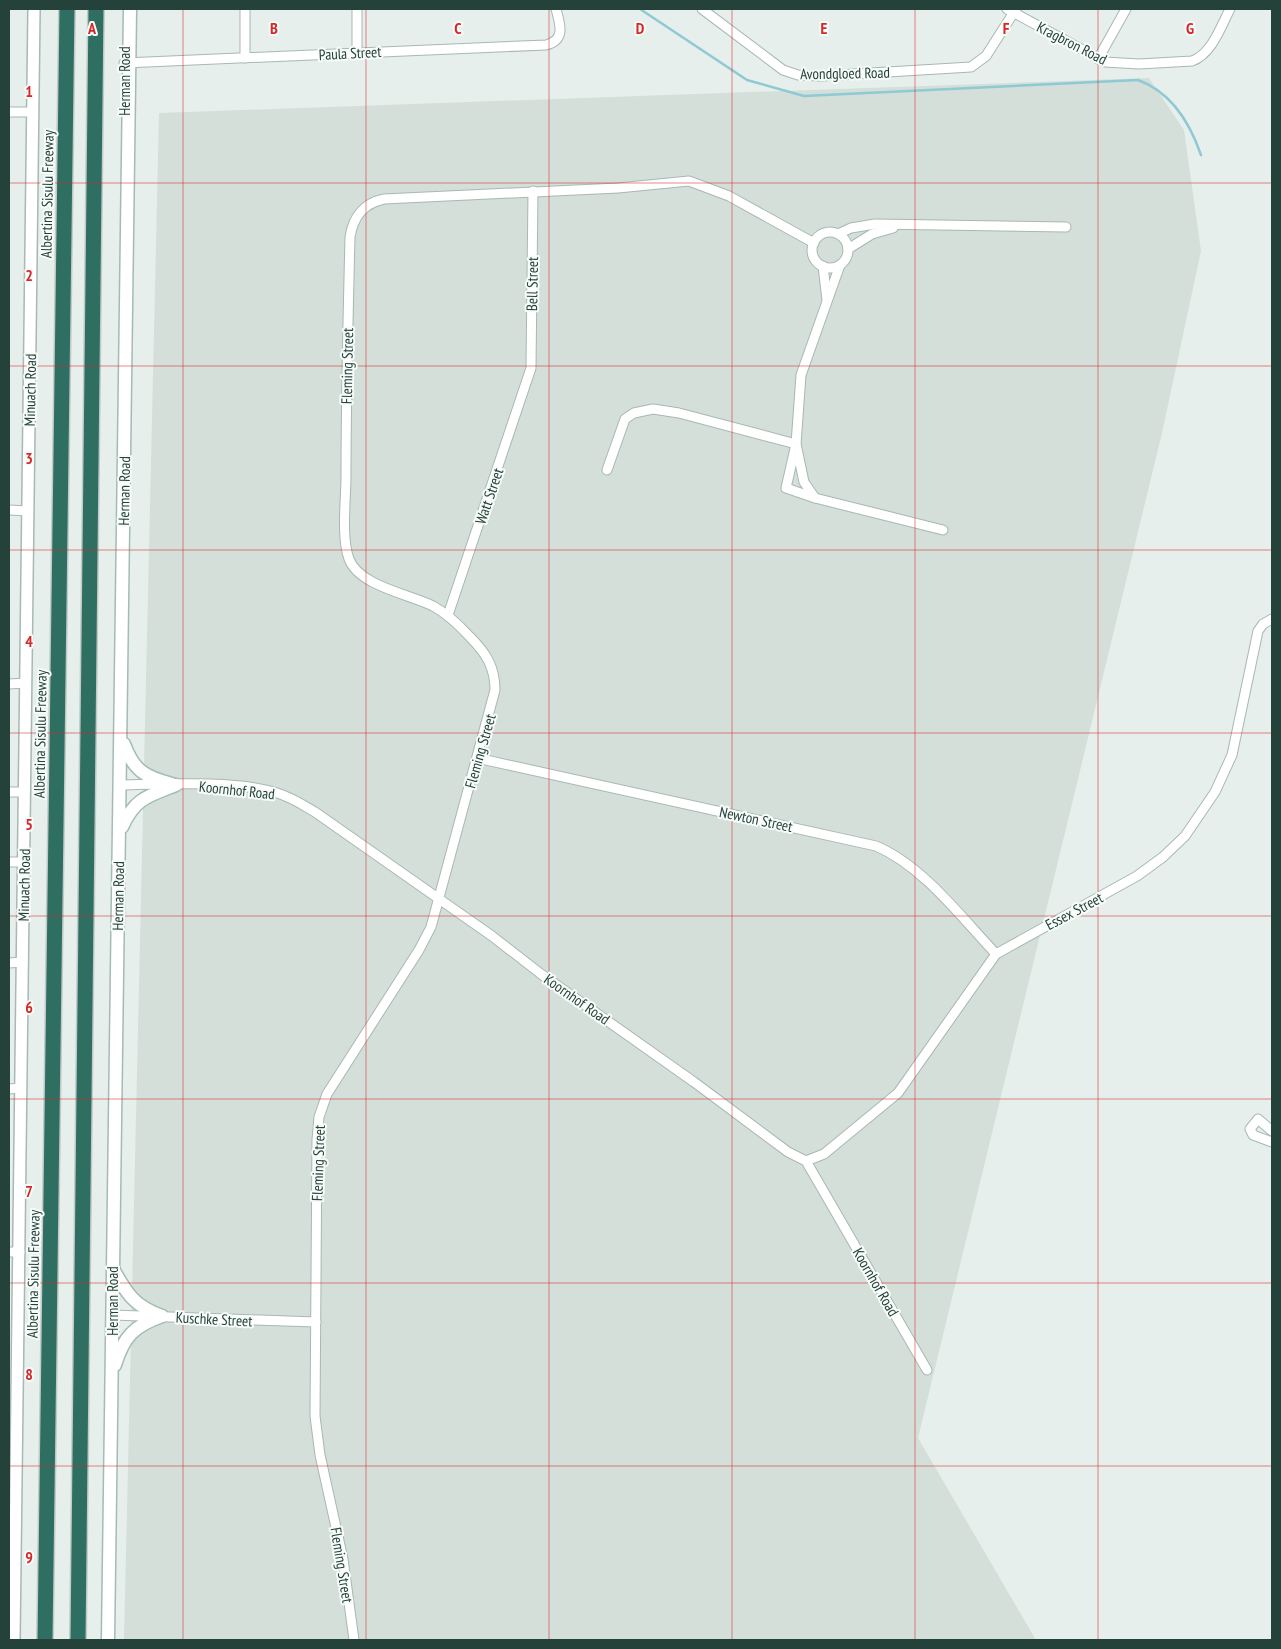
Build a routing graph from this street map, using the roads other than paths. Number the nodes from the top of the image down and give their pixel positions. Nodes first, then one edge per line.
1 (34, 9) edge
2 (67, 9) edge
3 (96, 9) edge
4 (124, 9) edge
5 (130, 9) edge
6 (245, 9) edge
7 (357, 9) edge
8 (556, 9) edge
9 (1126, 9) edge
10 (1230, 9) edge
11 (707, 10) edge
12 (1012, 10) edge
13 (357, 53) junction
14 (245, 58) junction
15 (1098, 59) junction
16 (126, 63) junction
17 (9, 112) edge
18 (33, 112) junction
19 (533, 191) junction
20 (898, 226) junction
21 (1066, 227) dead end
22 (838, 234) junction
23 (814, 243) junction
24 (848, 248) junction
25 (840, 265) junction
26 (823, 266) junction
27 (827, 302) junction
28 (528, 377) joint
29 (796, 444) junction
30 (607, 470) dead end
31 (815, 498) junction
32 (9, 510) edge
33 (28, 510) junction
34 (943, 530) dead end
35 (448, 615) junction
36 (1272, 619) edge
37 (26, 683) junction
38 (9, 684) edge
39 (121, 737) junction
40 (477, 758) junction
41 (174, 784) junction
42 (121, 785) junction
43 (9, 792) edge
44 (25, 792) junction
45 (120, 833) junction
46 (9, 862) edge
47 (24, 862) junction
48 (440, 900) junction
49 (996, 954) junction
50 (23, 962) junction
51 (9, 963) edge
52 (21, 1088) junction
53 (9, 1089) edge
54 (1272, 1131) edge
55 (1272, 1142) edge
56 (806, 1161) junction
57 (14, 1252) edge
58 (112, 1267) junction
59 (112, 1315) junction
60 (162, 1316) junction
61 (316, 1322) junction
62 (927, 1370) dead end
63 (111, 1376) junction
64 (14, 1640) edge
65 (45, 1640) edge
66 (78, 1640) edge
67 (108, 1640) edge
68 (354, 1640) edge

1 - 18 street, Minuach Road
2 - 65 highway, Albertina Sisulu Freeway
3 - 66 highway
4 - 16 main road, Herman Road
5 - 16 main road, Herman Road
6 - 14 street
7 - 13 street
8 - 13 street, Paula Street
9 - 15 street
10 - 15 street, Kragbron Road
11 - 12 street, Avondgloed Road
12 - 15 street, Kragbron Road
13 - 14 street, Paula Street
14 - 16 street, Paula Street
16 - 39 main road, Herman Road
17 - 18 street
18 - 33 street, Minuach Road
19 - 23 street, Fleming Street
19 - 28 street, Bell Street
19 - 35 street, Fleming Street
20 - 21 street
20 - 22 street
20 - 24 street
22 - 23 street
22 - 24 street
23 - 26 street
24 - 25 street
25 - 26 street
25 - 27 street
26 - 27 street
27 - 29 street
28 - 35 street, Watt Street
29 - 30 street
29 - 31 street
29 - 31 street
31 - 34 street
32 - 33 street
33 - 37 street, Minuach Road
35 - 40 street, Fleming Street
36 - 49 street, Essex Street
37 - 38 street
37 - 44 street, Minuach Road
39 - 41 main road
39 - 42 main road, Herman Road
40 - 48 street, Fleming Street
40 - 49 street, Newton Street
41 - 42 street, Koornhof Road
41 - 45 main road
41 - 48 street, Koornhof Road
42 - 45 main road, Herman Road
43 - 44 street
44 - 47 street, Minuach Road
45 - 58 main road, Herman Road
46 - 47 street
47 - 50 street, Minuach Road
48 - 56 street, Koornhof Road
48 - 61 street, Fleming Street
49 - 56 street, Essex Street
50 - 51 street
50 - 52 street, Minuach Road
52 - 53 street
52 - 57 street, Minuach Road
54 - 55 street
56 - 62 street, Koornhof Road
57 - 64 street, Minuach Road
58 - 59 main road, Herman Road
58 - 60 main road
59 - 60 street, Kuschke Street
59 - 63 main road, Herman Road
60 - 61 street, Kuschke Street
60 - 63 main road
61 - 68 street, Fleming Street
63 - 67 main road, Herman Road

